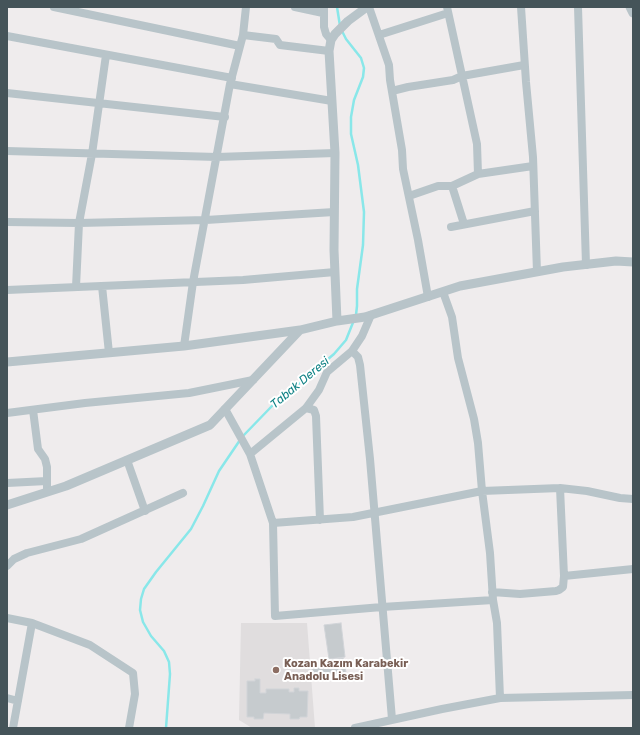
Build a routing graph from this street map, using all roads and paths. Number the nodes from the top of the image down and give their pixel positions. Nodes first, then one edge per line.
1 (54, 7) edge
2 (246, 7) edge
3 (295, 7) edge
4 (368, 7) edge
5 (521, 7) edge
6 (578, 7) edge
7 (630, 7) edge
8 (324, 10) edge
9 (447, 10) edge
10 (633, 13) edge
11 (243, 35) junction
12 (380, 35) junction
13 (7, 36) edge
14 (333, 37) junction
15 (240, 46) junction
16 (329, 51) junction
17 (106, 55) junction
18 (524, 65) junction
19 (462, 76) junction
20 (231, 81) junction
21 (392, 91) junction
22 (7, 93) edge
23 (332, 101) junction
24 (98, 104) junction
25 (224, 117) junction
26 (7, 151) edge
27 (335, 153) junction
28 (92, 154) junction
29 (217, 157) junction
30 (533, 166) junction
31 (478, 174) junction
32 (452, 186) junction
33 (409, 196) junction
34 (535, 211) junction
35 (334, 212) junction
36 (206, 220) junction
37 (7, 222) edge
38 (79, 223) junction
39 (464, 224) junction
40 (451, 227) dead end
41 (633, 262) edge
42 (586, 265) junction
43 (335, 272) junction
44 (537, 272) junction
45 (194, 282) junction
46 (102, 286) junction
47 (76, 287) junction
48 (7, 290) edge
49 (443, 292) junction
50 (428, 297) junction
51 (368, 316) junction
52 (341, 321) junction
53 (300, 330) junction
54 (184, 346) junction
55 (352, 351) junction
56 (109, 353) junction
57 (7, 362) edge
58 (253, 380) junction
59 (306, 408) junction
60 (225, 409) junction
61 (33, 410) junction
62 (7, 413) edge
63 (250, 454) junction
64 (127, 460) junction
65 (47, 481) junction
66 (7, 483) edge
67 (560, 488) junction
68 (482, 491) junction
69 (47, 492) junction
70 (183, 493) dead end
71 (633, 499) edge
72 (7, 505) edge
73 (145, 511) junction
74 (374, 512) junction
75 (320, 520) junction
76 (273, 523) junction
77 (7, 566) edge
78 (633, 569) edge
79 (564, 576) junction
80 (492, 596) junction
81 (382, 606) junction
82 (7, 618) edge
83 (32, 623) junction
84 (633, 695) edge
85 (7, 698) edge
86 (500, 698) junction
87 (18, 701) junction
88 (392, 719) junction
89 (13, 728) edge
90 (128, 728) edge
91 (355, 728) edge

1 - 15 street
2 - 11 street
3 - 8 street
4 - 12 street
4 - 14 street
5 - 18 street
6 - 42 street
7 - 10 street
8 - 14 street
9 - 12 street
9 - 19 street
11 - 15 street
11 - 16 street
12 - 21 street
13 - 17 street
14 - 16 street
15 - 20 street
16 - 23 street
17 - 20 street
17 - 24 street
18 - 19 street
18 - 30 street
19 - 21 street
19 - 31 street
20 - 23 street
20 - 25 street
21 - 33 street
22 - 24 street
23 - 27 street
24 - 25 street
24 - 28 street
25 - 29 street
26 - 28 street
27 - 29 street
27 - 35 street
28 - 29 street
28 - 38 street
29 - 36 street
30 - 31 street
30 - 34 street
31 - 32 street
32 - 33 street
32 - 39 street
33 - 50 street
34 - 39 street
34 - 44 street
35 - 36 street
35 - 43 street
36 - 38 street
36 - 45 street
37 - 38 street
38 - 47 street
39 - 40 street
41 - 42 street
42 - 44 street
43 - 45 street
43 - 52 street
44 - 49 street
45 - 46 street
45 - 54 street
46 - 47 street
46 - 56 street
47 - 48 street
49 - 50 street
49 - 68 street
50 - 51 street
51 - 52 street
51 - 55 street
52 - 53 street
53 - 54 street
53 - 58 street
54 - 56 street
55 - 59 street
55 - 74 street
56 - 57 street
58 - 60 street
58 - 61 street
59 - 63 street
59 - 75 street
60 - 63 street
60 - 64 street
61 - 62 street
61 - 65 street
63 - 76 street
64 - 69 street
64 - 73 street
65 - 66 street
65 - 69 street
67 - 68 street
67 - 71 street
67 - 79 street
68 - 74 street
68 - 80 street
69 - 72 street
70 - 73 street
73 - 77 street
74 - 75 street
74 - 81 street
75 - 76 street
76 - 81 street
78 - 79 street
79 - 80 street
80 - 81 street
80 - 86 street
81 - 88 street
82 - 83 street
83 - 87 street
83 - 90 street
84 - 86 street
85 - 87 street
86 - 88 street
87 - 89 street
88 - 91 street

